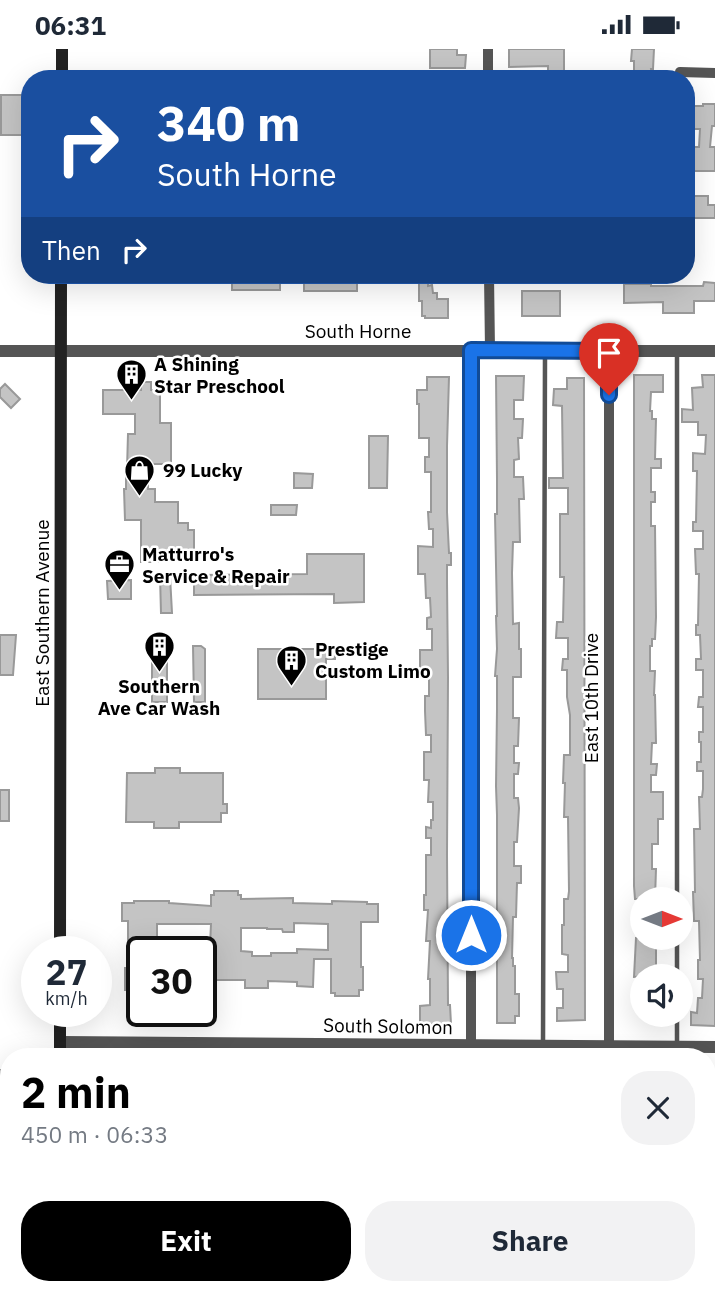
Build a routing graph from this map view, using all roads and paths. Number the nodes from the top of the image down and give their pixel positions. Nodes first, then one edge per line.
1 (62, 49) edge
2 (488, 49) edge
3 (62, 70) edge
4 (488, 70) edge
5 (695, 72) edge
6 (715, 73) edge
7 (61, 284) edge
8 (489, 284) edge
9 (62, 350) junction
10 (471, 350) junction
11 (490, 350) junction
12 (0, 351) edge
13 (545, 351) junction
14 (609, 351) junction
15 (677, 351) junction
16 (715, 351) edge
17 (677, 887) edge
18 (60, 936) edge
19 (60, 1027) edge
20 (677, 1027) edge
21 (60, 1042) junction
22 (543, 1046) junction
23 (609, 1046) junction
24 (677, 1047) junction
25 (715, 1047) edge
26 (60, 1048) edge
27 (334, 1048) edge
28 (471, 1048) edge
29 (514, 1048) edge

1 - 3 main road
2 - 4 street
5 - 6 street
7 - 9 main road, East Southern Avenue
8 - 11 street
9 - 10 street, South Horne
9 - 12 street, South Horne
9 - 18 main road, East Southern Avenue
10 - 11 street, South Horne
10 - 28 street
11 - 13 street, South Horne
13 - 14 street, South Horne
13 - 22 lane
14 - 15 street, South Horne
14 - 23 street, East 10th Drive
15 - 16 street, South Horne
15 - 17 lane
19 - 21 main road
20 - 24 lane
21 - 26 main road
21 - 27 street, South Solomon
22 - 23 street, South Solomon
22 - 29 street, South Solomon
23 - 24 street, South Solomon
24 - 25 street, South Solomon

